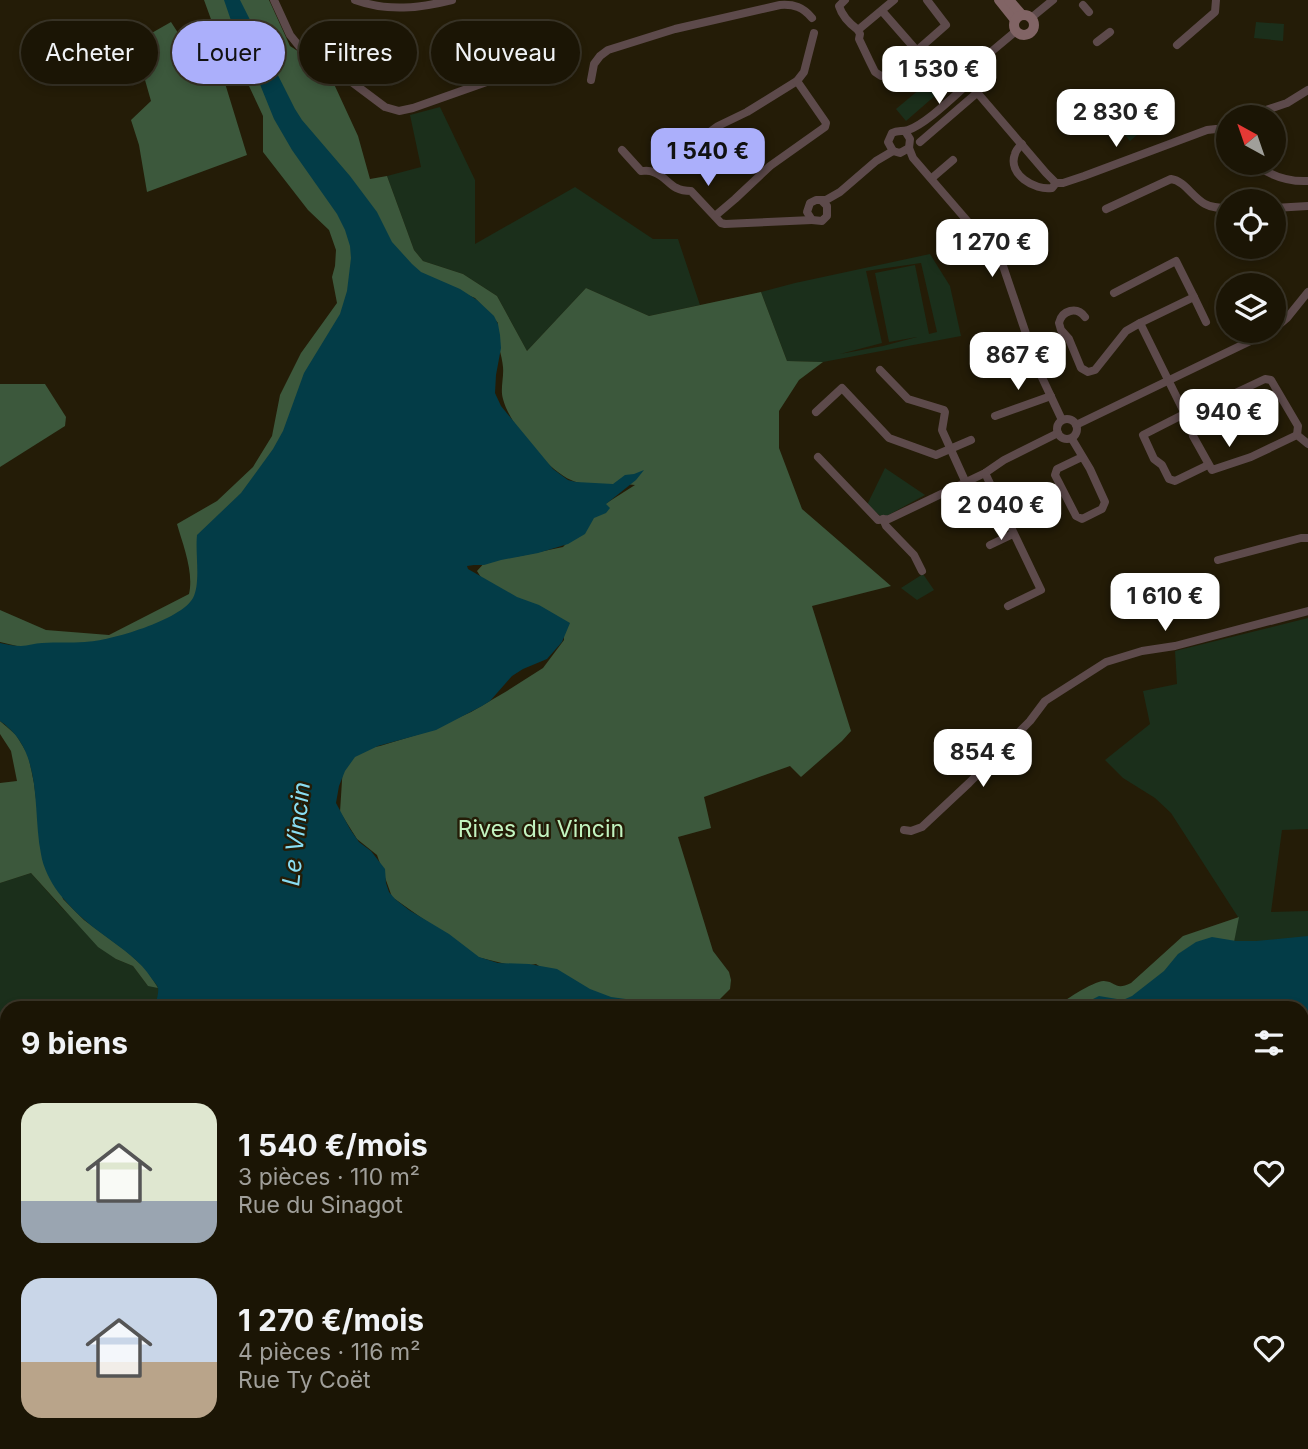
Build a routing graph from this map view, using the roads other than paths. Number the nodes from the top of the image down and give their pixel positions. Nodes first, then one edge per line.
1 (274, 0) edge
2 (355, 0) edge
3 (452, 0) edge
4 (753, 0) edge
5 (845, 0) edge
6 (894, 0) edge
7 (926, 0) edge
8 (999, 0) edge
9 (1009, 0) edge
10 (1053, 0) edge
11 (1216, 0) edge
12 (756, 10) junction
13 (881, 11) junction
14 (812, 18) dead end
15 (1021, 21) junction
16 (858, 30) junction
17 (1110, 32) dead end
18 (814, 33) dead end
19 (1097, 42) dead end
20 (1177, 45) dead end
21 (917, 51) junction
22 (591, 80) dead end
23 (797, 81) junction
24 (969, 83) junction
25 (481, 84) edge
26 (1308, 90) edge
27 (978, 92) junction
28 (1281, 105) edge
29 (1216, 128) edge
30 (908, 139) junction
31 (920, 142) dead end
32 (1022, 144) junction
33 (891, 148) junction
34 (622, 150) dead end
35 (953, 160) dead end
36 (655, 172) junction
37 (1274, 175) edge
38 (932, 178) junction
39 (1308, 181) edge
40 (1056, 183) junction
41 (840, 192) junction
42 (822, 201) junction
43 (1216, 206) edge
44 (1308, 206) edge
45 (1286, 207) edge
46 (1107, 209) dead end
47 (828, 210) junction
48 (807, 212) junction
49 (715, 216) junction
50 (812, 220) junction
51 (792, 221) junction
52 (1308, 292) edge
53 (1114, 293) dead end
54 (1194, 297) junction
55 (1086, 317) dead end
56 (1286, 319) edge
57 (1206, 322) dead end
58 (1140, 323) junction
59 (1246, 343) edge
60 (880, 370) dead end
61 (1168, 381) junction
62 (1051, 396) junction
63 (816, 412) dead end
64 (1185, 414) junction
65 (995, 416) dead end
66 (1062, 420) junction
67 (1076, 425) junction
68 (1058, 433) junction
69 (1297, 435) junction
70 (1072, 439) junction
71 (971, 440) dead end
72 (1308, 444) edge
73 (950, 450) junction
74 (818, 457) dead end
75 (1082, 457) junction
76 (1208, 465) junction
77 (985, 473) junction
78 (966, 483) junction
79 (883, 519) junction
80 (1013, 534) junction
81 (1308, 538) edge
82 (990, 545) dead end
83 (1218, 560) dead end
84 (922, 571) dead end
85 (1008, 606) dead end
86 (1308, 611) edge
87 (904, 830) dead end

1 - 25 street
2 - 3 street
4 - 12 street
5 - 16 street
6 - 13 street
7 - 21 street
8 - 15 street
9 - 15 street
10 - 15 street
11 - 20 street
12 - 14 street
12 - 22 street
13 - 16 street
13 - 21 street
15 - 24 street
16 - 21 street
17 - 19 street
18 - 23 street
23 - 36 street
23 - 49 street
24 - 27 street
24 - 30 street
26 - 28 street
27 - 31 street
27 - 32 street
29 - 40 street
30 - 33 street
30 - 33 street
30 - 38 street
32 - 40 street
32 - 40 street
33 - 41 street
34 - 36 street
35 - 38 street
36 - 49 street
37 - 39 street
38 - 62 street
41 - 42 street
41 - 47 street
42 - 47 street
42 - 48 street
43 - 46 street
44 - 45 street
47 - 50 street
48 - 50 street
48 - 51 street
49 - 51 street
50 - 51 street
52 - 56 street
53 - 54 street
54 - 57 street
54 - 58 street
55 - 58 street
58 - 61 street
59 - 61 street
60 - 73 street
61 - 64 street
61 - 67 street
62 - 65 street
62 - 66 street
63 - 73 street
64 - 69 street
64 - 76 street
64 - 76 street
66 - 67 street
66 - 68 street
67 - 70 street
68 - 70 street
68 - 77 street
69 - 72 street
69 - 76 street
70 - 75 street
71 - 73 street
73 - 78 street
74 - 79 street
75 - 75 street
77 - 78 street
77 - 80 street
78 - 79 street
79 - 84 street
80 - 82 street
80 - 85 street
81 - 83 street
86 - 87 street

